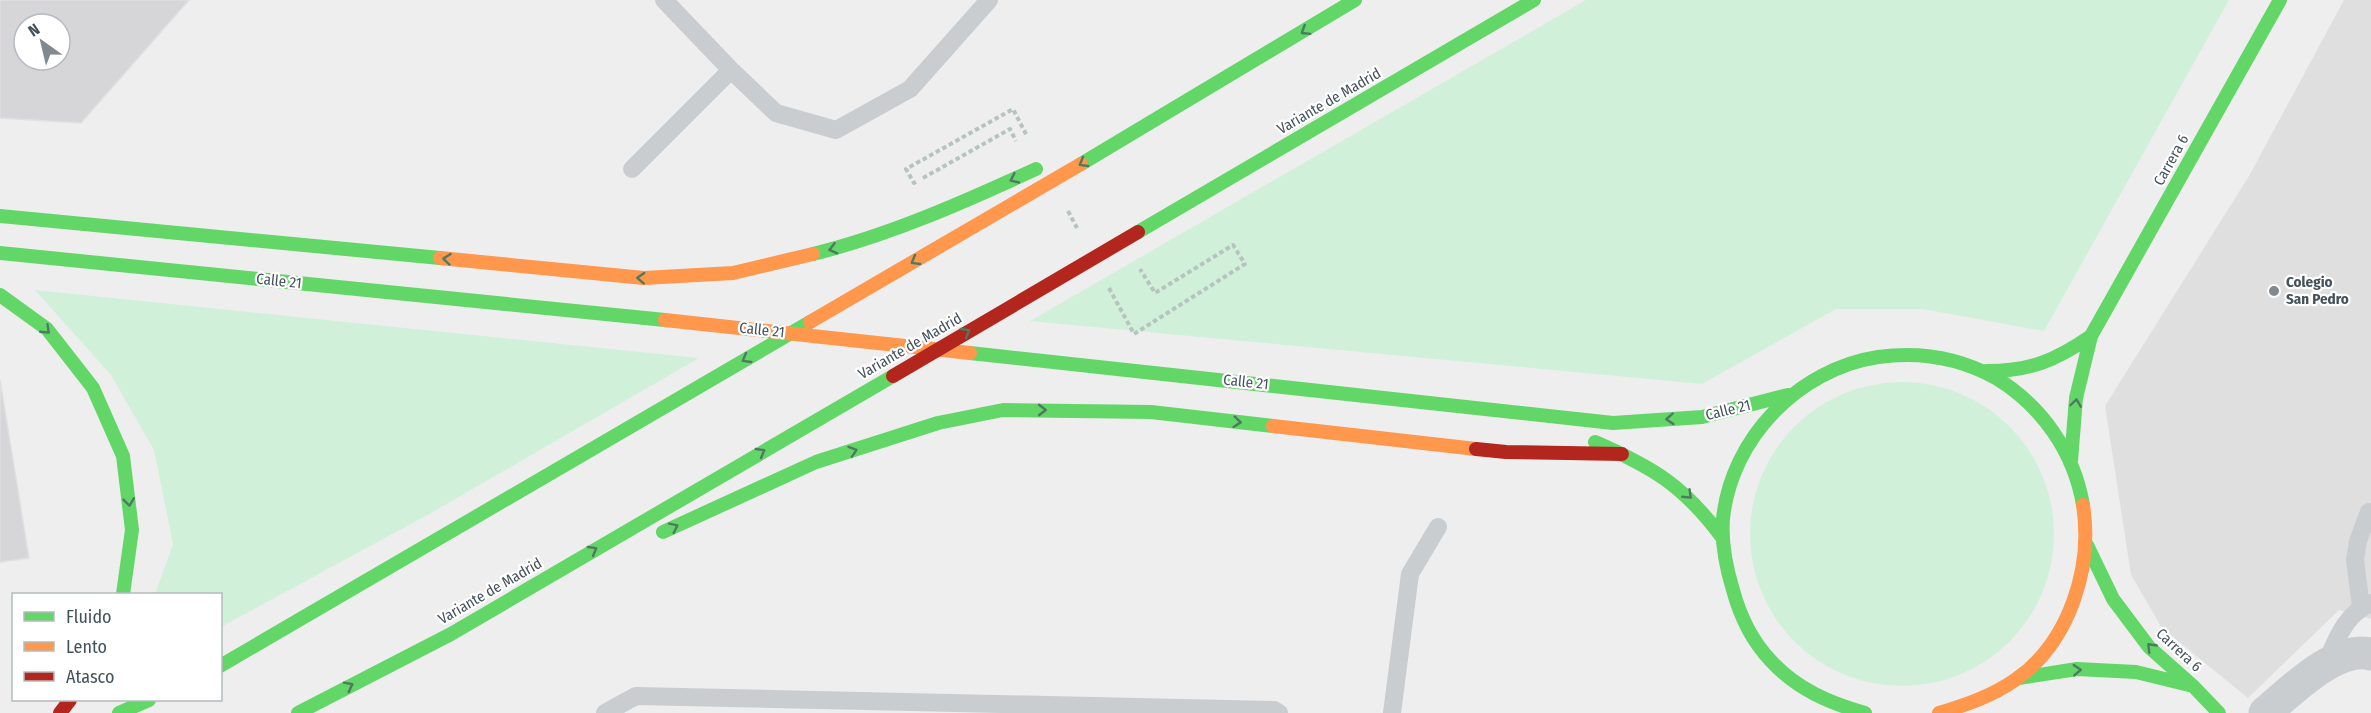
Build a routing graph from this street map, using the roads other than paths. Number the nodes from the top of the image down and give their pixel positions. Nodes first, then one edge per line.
1 (664, 0) edge
2 (989, 0) edge
3 (1355, 0) edge
4 (1534, 0) edge
5 (2280, 0) edge
6 (731, 70) junction
7 (1202, 94) junction
8 (1075, 152) dead end
9 (1054, 161) dead end
10 (632, 169) dead end
11 (0, 216) edge
12 (0, 253) edge
13 (0, 295) edge
14 (2091, 336) junction
15 (1986, 371) junction
16 (1788, 395) junction
17 (1524, 412) junction
18 (1622, 454) junction
19 (2071, 461) junction
20 (2369, 512) dead end
21 (1438, 527) dead end
22 (655, 536) dead end
23 (1721, 536) junction
24 (2087, 545) junction
25 (612, 557) dead end
26 (123, 593) edge
27 (2366, 605) edge
28 (451, 634) junction
29 (2371, 654) edge
30 (2326, 663) junction
31 (222, 665) edge
32 (2019, 678) junction
33 (2194, 687) junction
34 (144, 701) edge
35 (119, 713) edge
36 (298, 713) edge
37 (605, 713) edge
38 (1279, 713) edge
39 (1392, 713) edge
40 (1865, 713) edge
41 (1939, 713) edge
42 (2219, 713) edge
43 (2265, 713) edge

1 - 6 lane
2 - 6 lane
3 -> 7 main road
28 -> 4 main road, Variante de Madrid
5 - 14 main road, Carrera 6
6 - 10 lane
7 - 8 main road
7 -> 31 main road
9 -> 11 main road
12 - 17 main road, Calle 21
13 -> 26 main road
14 - 15 main road, Carrera 6
19 -> 14 main road, Carrera 6
15 - 16 main road
15 - 19 main road
16 -> 17 main road, Calle 21
16 - 23 main road
17 - 18 main road, Calle 21
22 -> 18 main road
18 -> 23 main road, Calle 21
19 - 24 main road
20 - 27 lane
21 - 39 lane
23 - 40 main road
24 - 32 main road
33 -> 24 main road, Carrera 6
25 - 28 main road
27 - 30 lane
36 -> 28 main road, Variante de Madrid
29 - 30 street
30 - 43 street
32 -> 33 main road, Carrera 6
32 - 41 main road
33 - 42 main road, Carrera 6
34 - 35 main road
37 - 38 lane

